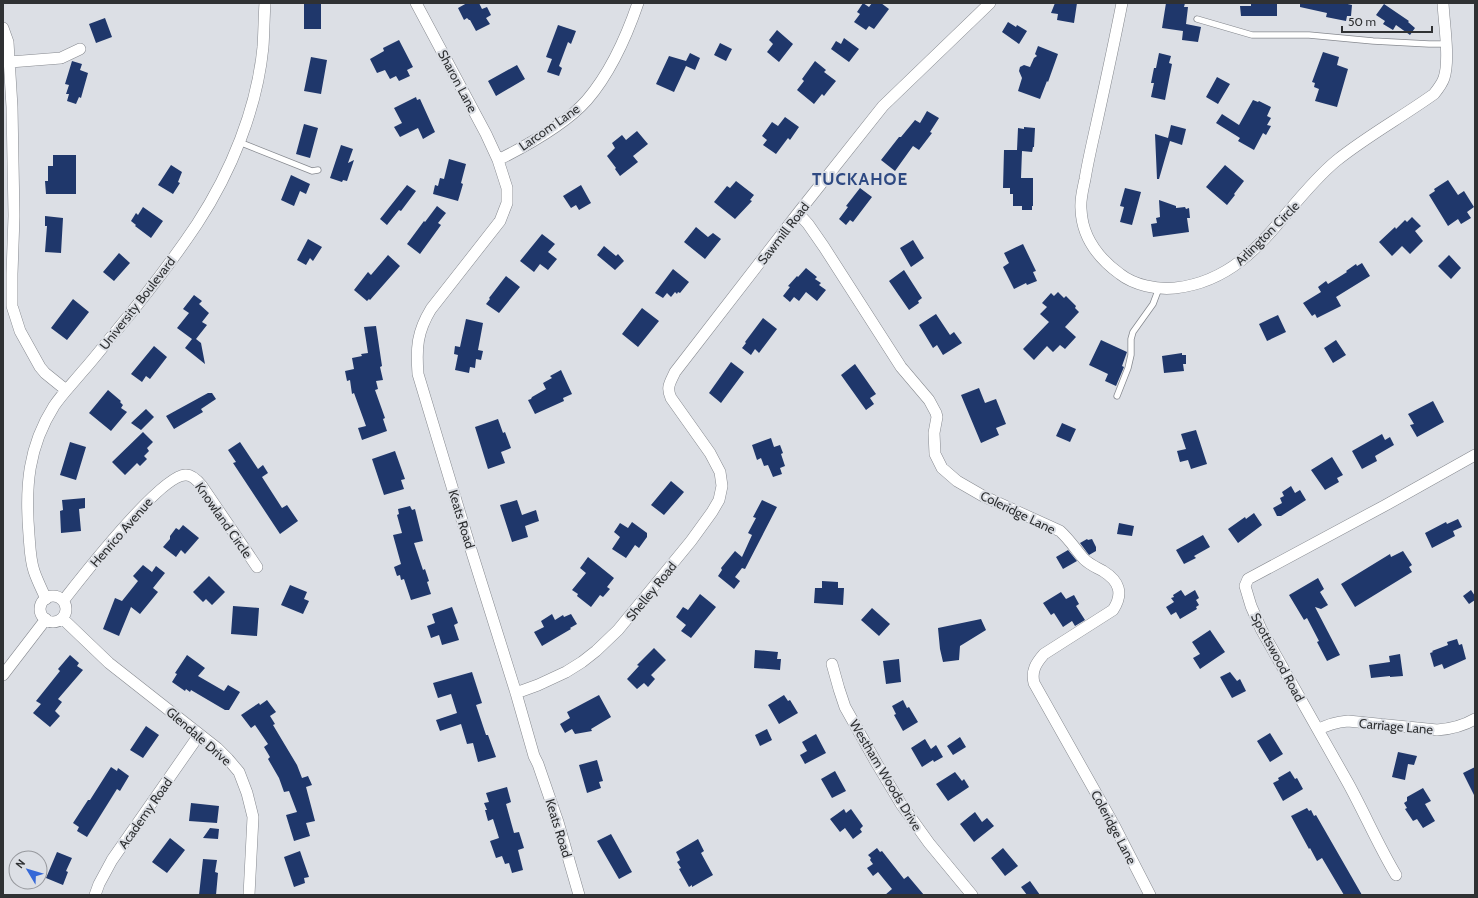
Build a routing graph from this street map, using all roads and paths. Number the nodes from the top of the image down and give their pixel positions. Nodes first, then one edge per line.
1 (265, 3) edge
2 (416, 3) edge
3 (638, 3) edge
4 (990, 3) edge
5 (1122, 3) edge
6 (1443, 3) edge
7 (1197, 20) dead end
8 (3, 28) edge
9 (1446, 44) junction
10 (80, 49) dead end
11 (10, 62) junction
12 (239, 142) junction
13 (498, 160) junction
14 (318, 170) dead end
15 (798, 213) junction
16 (7, 274) edge
17 (1159, 287) junction
18 (66, 390) junction
19 (1117, 396) dead end
20 (705, 446) joint
21 (1475, 455) edge
22 (188, 475) joint
23 (257, 567) dead end
24 (46, 599) junction
25 (63, 601) junction
26 (46, 619) junction
27 (63, 619) junction
28 (832, 664) dead end
29 (3, 675) edge
30 (516, 693) junction
31 (1475, 719) edge
32 (1318, 730) junction
33 (200, 735) junction
34 (1396, 875) dead end
35 (95, 895) edge
36 (249, 895) edge
37 (579, 895) edge
38 (972, 895) edge
39 (1150, 895) edge

1 - 12 street, University Boulevard
2 - 13 street, Sharon Lane
3 - 13 street, Larcom Lane
4 - 15 street, Sawmill Road
5 - 17 street, Arlington Circle
6 - 9 street, Arlington Circle
7 - 9 lane
8 - 11 street
9 - 17 street, Arlington Circle
10 - 11 street
11 - 16 street
12 - 14 lane
12 - 18 street, University Boulevard
13 - 30 street, Keats Road
15 - 20 street, Sawmill Road
15 - 39 street, Coleridge Lane
16 - 18 street
17 - 19 lane
18 - 24 street, University Boulevard
20 - 30 street, Shelley Road
21 - 32 street, Spottswood Road
22 - 23 street, Knowland Circle
22 - 25 street, Henrico Avenue
24 - 25 street
24 - 26 street
25 - 27 street
26 - 27 street
26 - 29 street
27 - 33 street, Glendale Drive
28 - 38 street, Westham Woods Drive
30 - 37 street, Keats Road
31 - 32 street, Carriage Lane
32 - 34 street, Spottswood Road
33 - 35 street, Academy Road
33 - 36 street, Glendale Drive

